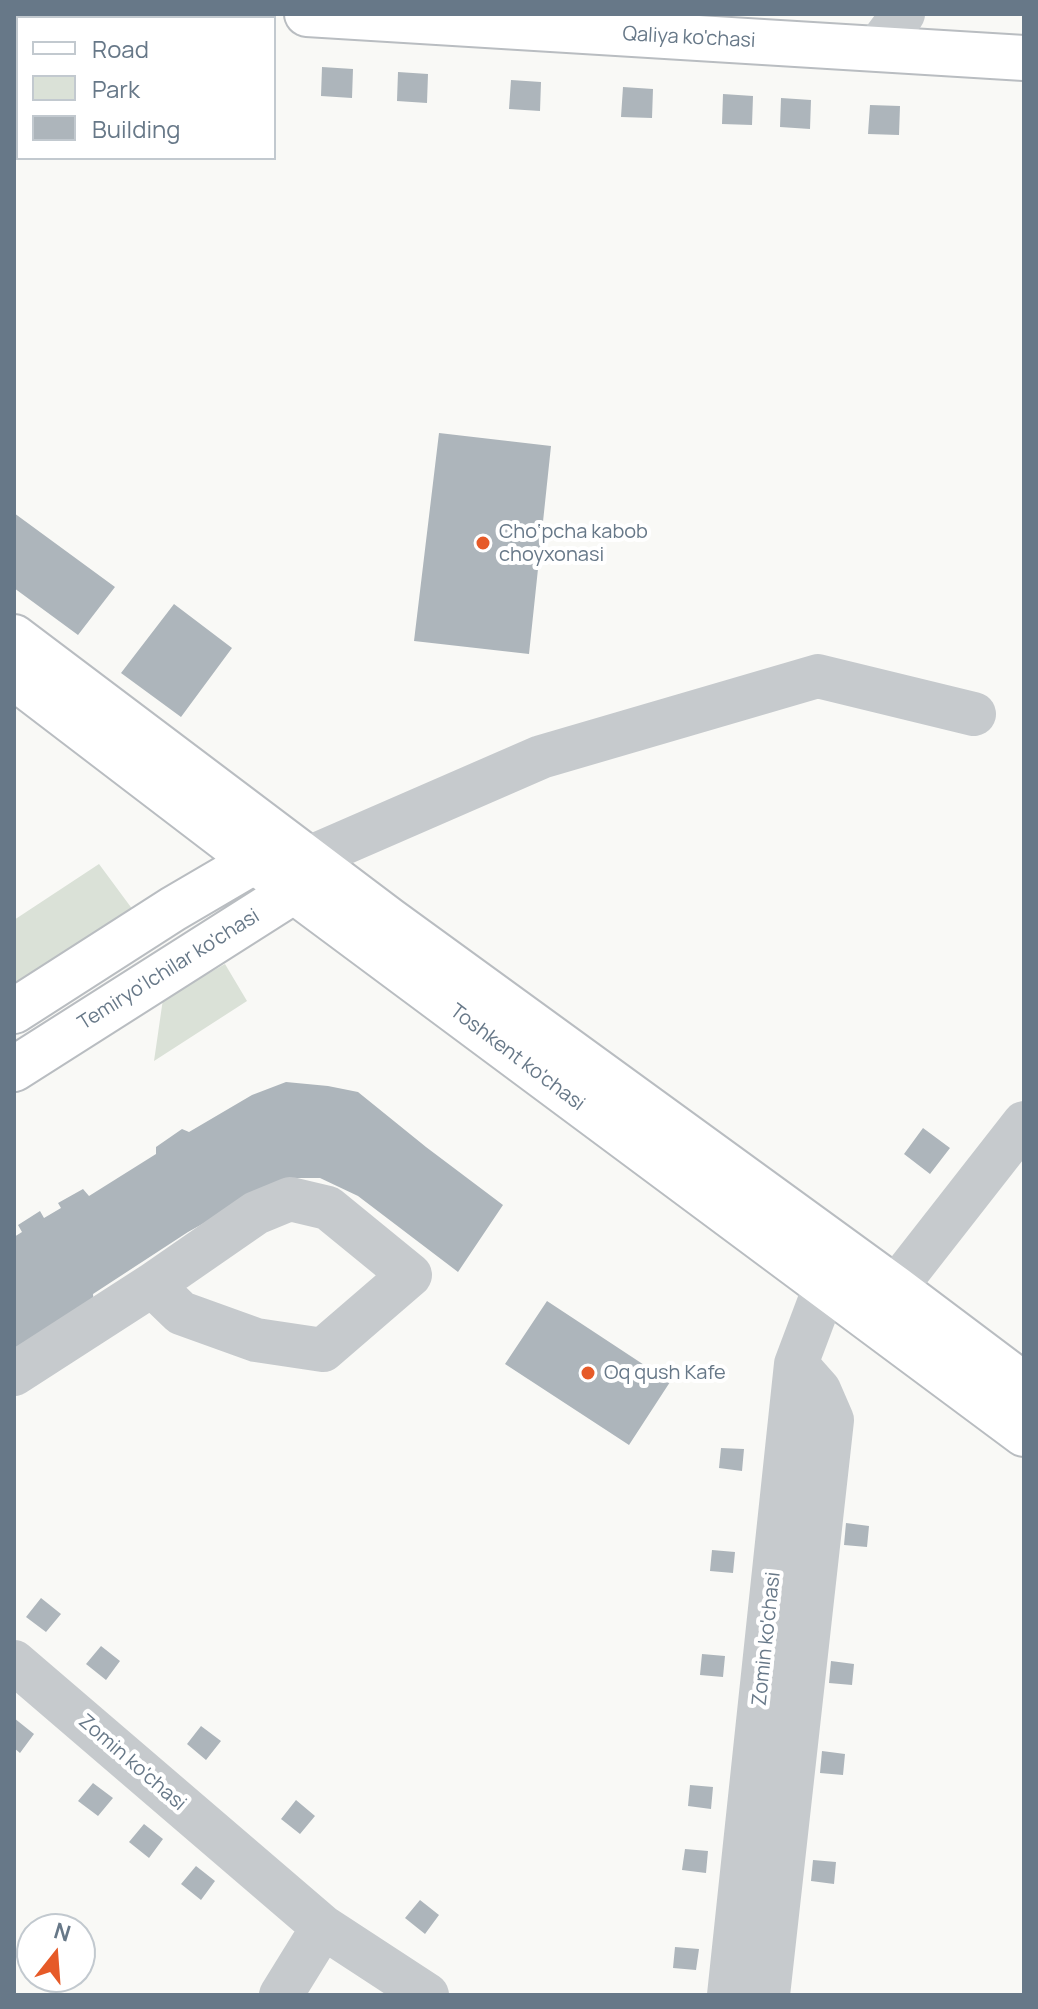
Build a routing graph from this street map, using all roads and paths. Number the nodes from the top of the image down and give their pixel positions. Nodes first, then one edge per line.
1 (307, 14) edge
2 (903, 14) edge
3 (610, 23) edge
4 (877, 49) junction
5 (1024, 58) edge
6 (14, 637) edge
7 (14, 677) edge
8 (974, 714) dead end
9 (292, 862) junction
10 (14, 1011) edge
11 (14, 1069) edge
12 (1024, 1123) edge
13 (152, 1285) junction
14 (825, 1287) junction
15 (895, 1288) junction
16 (796, 1364) junction
17 (14, 1374) edge
18 (1024, 1385) edge
19 (1024, 1434) edge
20 (14, 1662) edge
21 (323, 1927) junction
22 (281, 1995) edge
23 (427, 1995) edge
24 (729, 1995) edge
25 (768, 1995) edge

1 - 3 main road, Qaliya ko'chasi
2 - 4 street
3 - 4 main road, Qaliya ko'chasi
4 - 5 main road, Qaliya ko'chasi
6 - 9 main road, Toshkent ko'chasi
7 - 9 main road, Toshkent ko'chasi
8 - 9 street
9 - 10 main road
9 - 11 main road, Temiryo'lchilar ko'chasi
9 - 14 main road, Toshkent ko'chasi
9 - 15 main road, Toshkent ko'chasi
12 - 15 street
13 - 13 street
13 - 17 street
14 - 16 street, Zomin ko'chasi
14 - 19 main road, Toshkent ko'chasi
15 - 18 main road, Toshkent ko'chasi
16 - 24 street, Zomin ko'chasi
16 - 25 street
20 - 21 street, Zomin ko'chasi
21 - 22 street
21 - 23 street, Zomin ko'chasi

